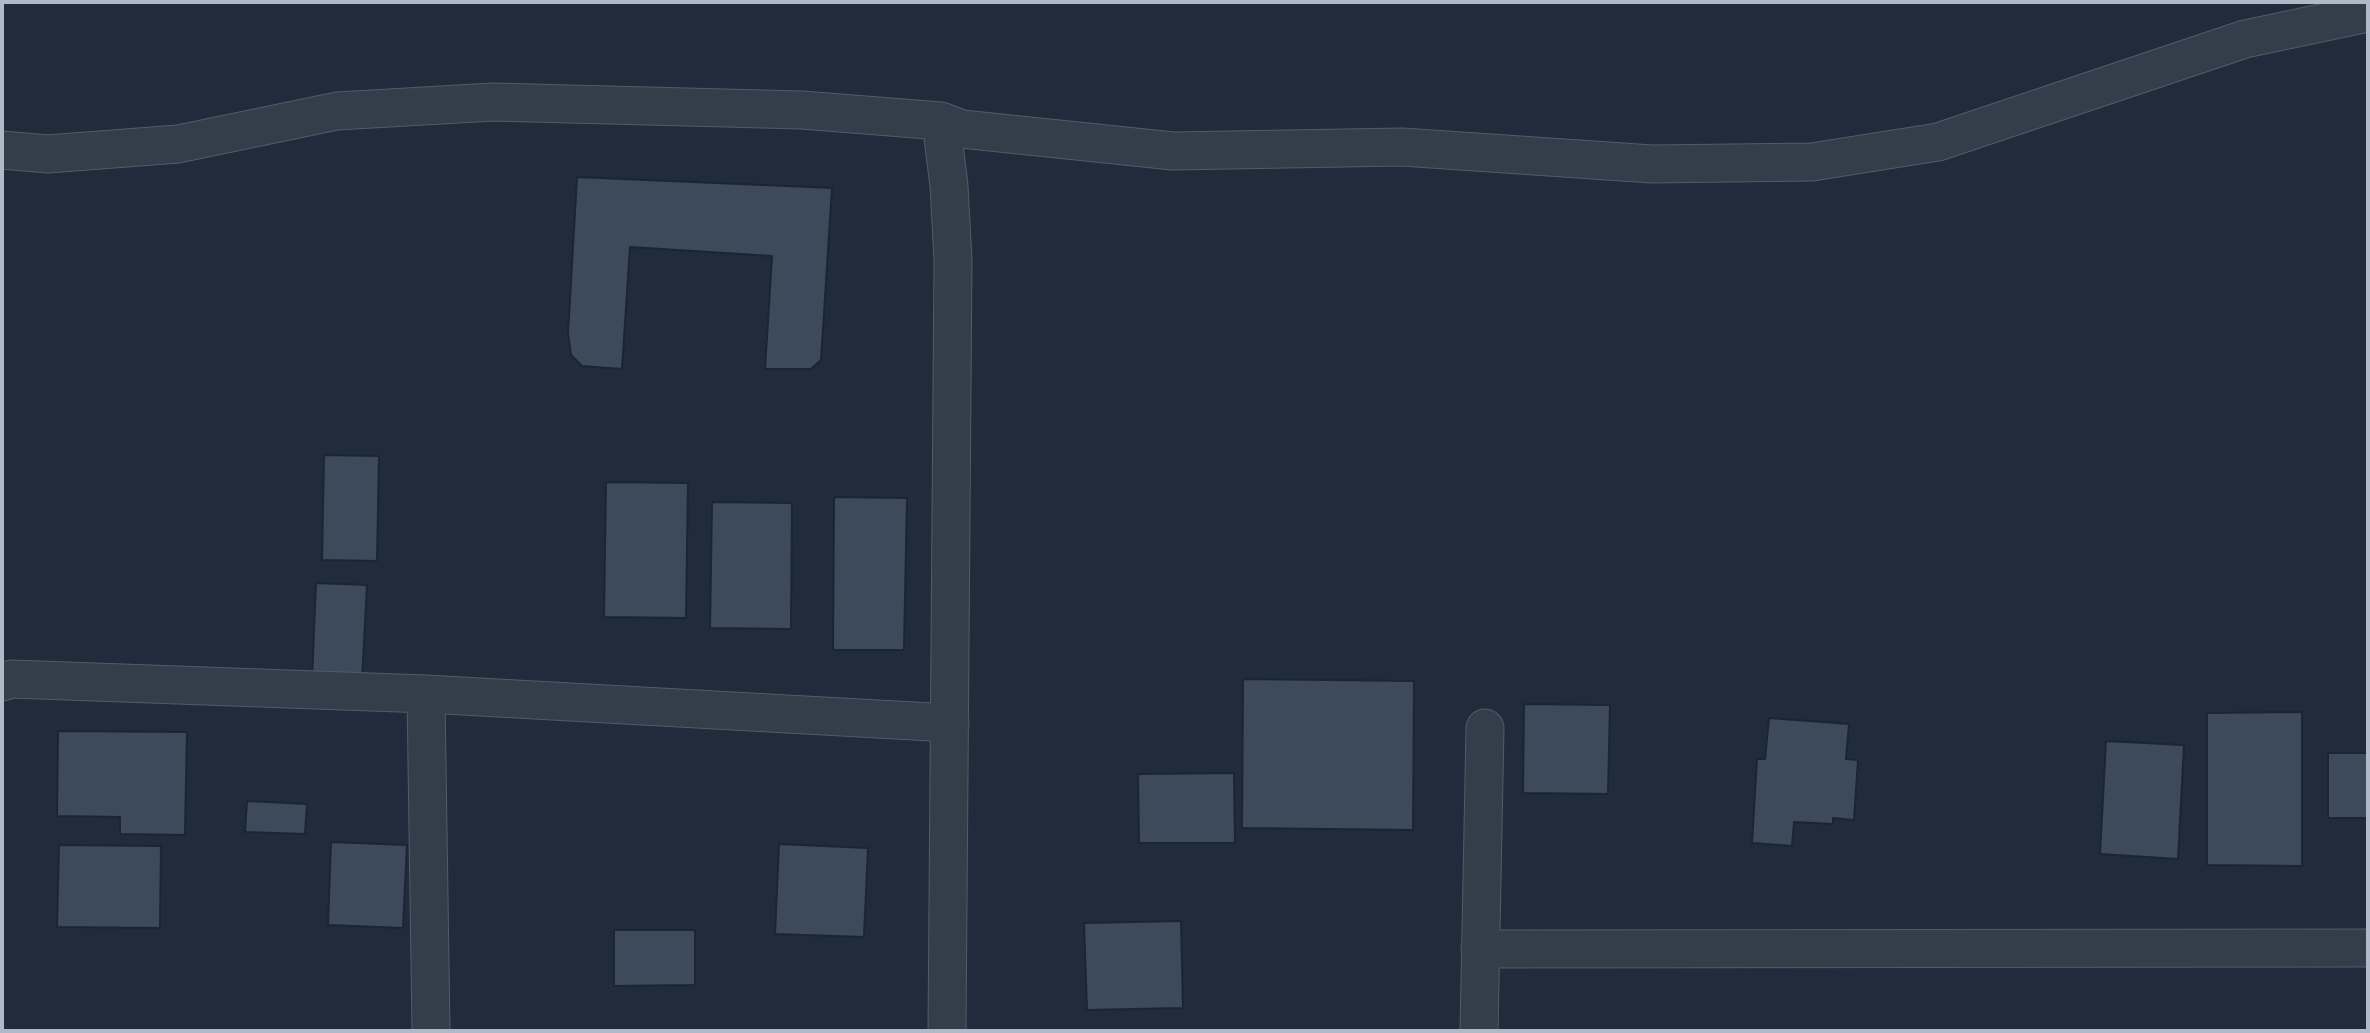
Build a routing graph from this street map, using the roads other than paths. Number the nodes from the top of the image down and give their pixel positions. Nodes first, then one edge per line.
1 (2368, 13) edge
2 (942, 121) junction
3 (2, 150) edge
4 (2, 682) edge
5 (426, 694) junction
6 (950, 723) junction
7 (1485, 728) dead end
8 (2368, 948) edge
9 (1480, 949) junction
10 (431, 1031) edge
11 (947, 1031) edge
12 (1479, 1031) edge

1 - 2 street
2 - 3 street
2 - 6 street
4 - 5 street
5 - 6 street
5 - 10 street
6 - 11 street
7 - 9 street
8 - 9 street
9 - 12 street

